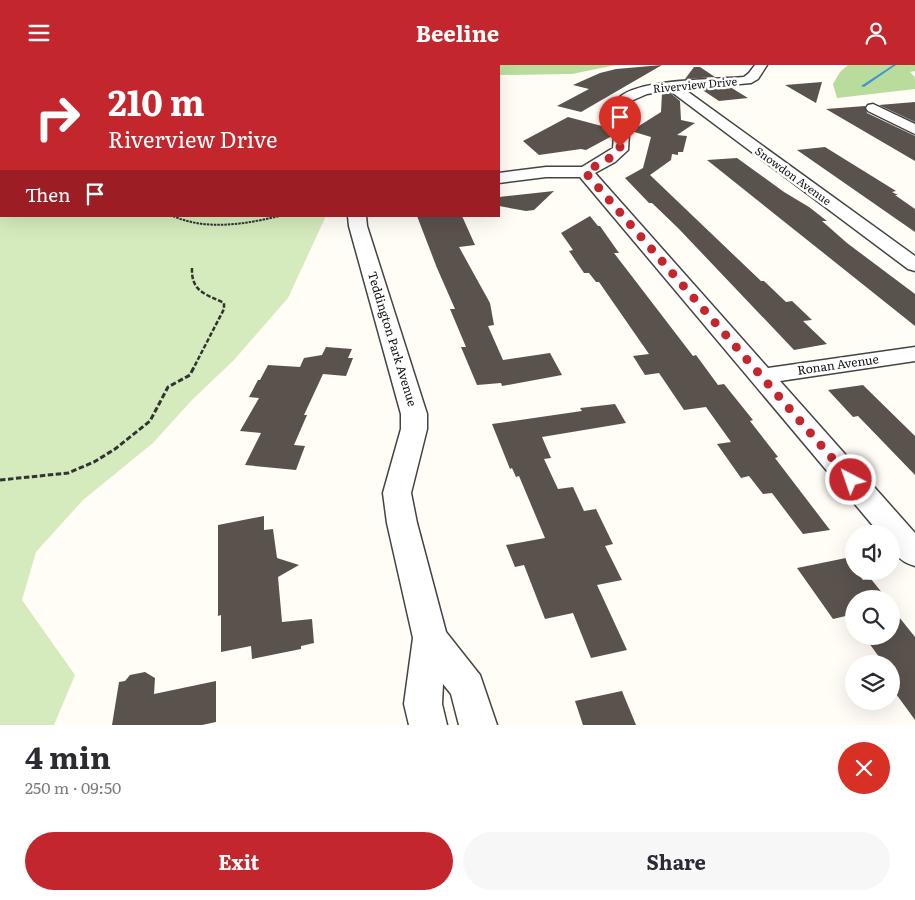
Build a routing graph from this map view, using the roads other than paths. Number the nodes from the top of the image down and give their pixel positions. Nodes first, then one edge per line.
1 (761, 65) edge
2 (672, 86) junction
3 (873, 108) dead end
4 (915, 130) edge
5 (585, 172) junction
6 (500, 178) edge
7 (357, 217) edge
8 (915, 265) edge
9 (915, 354) edge
10 (762, 376) junction
11 (915, 554) edge
12 (430, 638) junction
13 (428, 725) edge
14 (478, 725) edge

1 - 2 street, Riverview Drive
2 - 5 street, Riverview Drive
2 - 8 street, Snowdon Avenue
3 - 4 street
5 - 6 street, Riverview Drive
5 - 10 street
7 - 12 street, Teddington Park Avenue
9 - 10 street, Ronan Avenue
10 - 11 street
12 - 13 street, Teddington Park Avenue
12 - 14 street, Teddington Park Avenue

